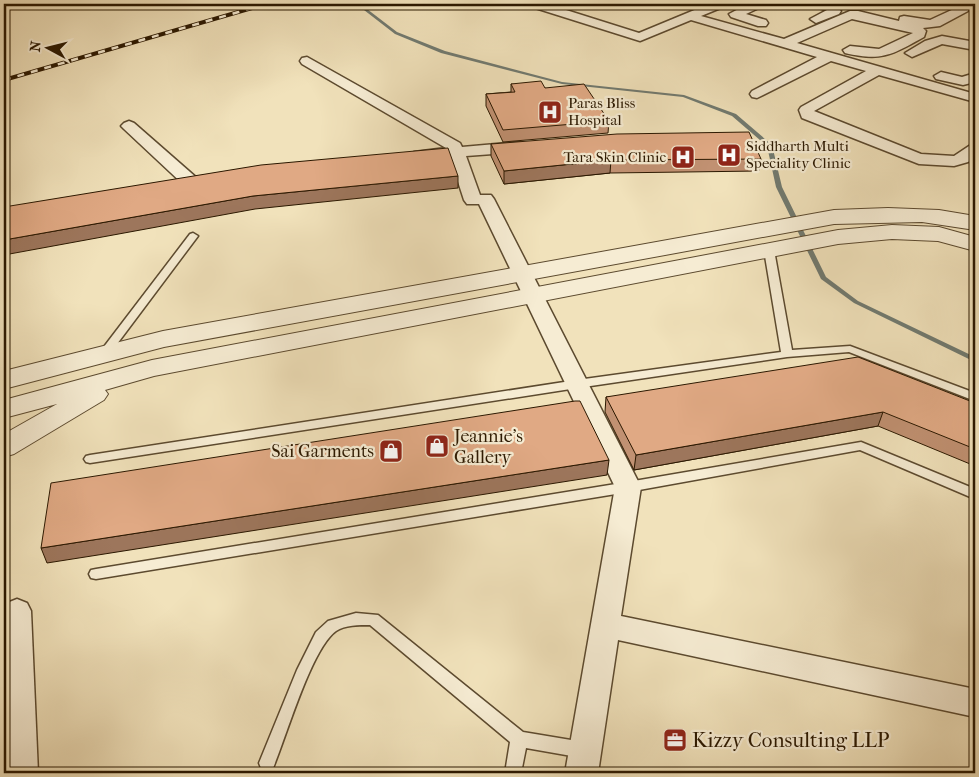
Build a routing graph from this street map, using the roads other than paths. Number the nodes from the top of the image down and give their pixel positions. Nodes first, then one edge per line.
1 (546, 4) edge
2 (757, 4) edge
3 (817, 4) edge
4 (826, 4) edge
5 (850, 4) edge
6 (874, 4) edge
7 (958, 4) edge
8 (716, 5) edge
9 (975, 13) edge
10 (688, 16) junction
11 (771, 33) junction
12 (803, 35) junction
13 (975, 40) edge
14 (784, 44) junction
15 (975, 46) edge
16 (830, 57) junction
17 (902, 59) dead end
18 (307, 61) dead end
19 (879, 71) junction
20 (975, 77) edge
21 (757, 94) dead end
22 (975, 98) edge
23 (129, 126) dead end
24 (534, 146) edge
25 (975, 149) edge
26 (457, 152) junction
27 (408, 156) edge
28 (212, 179) edge
29 (192, 183) junction
30 (173, 186) edge
31 (975, 223) edge
32 (193, 236) dead end
33 (773, 243) junction
34 (975, 244) edge
35 (528, 285) junction
36 (104, 354) junction
37 (787, 354) junction
38 (125, 375) junction
39 (9, 377) edge
40 (577, 384) junction
41 (975, 397) edge
42 (4, 409) edge
43 (4, 447) edge
44 (90, 459) dead end
45 (628, 487) junction
46 (975, 494) edge
47 (96, 574) dead end
48 (17, 611) dead end
49 (605, 625) junction
50 (975, 703) edge
51 (519, 739) junction
52 (583, 762) edge
53 (267, 763) dead end
54 (22, 773) edge
55 (513, 773) edge

1 - 8 street
1 - 10 street
2 - 11 street
3 - 11 street
4 - 5 street
6 - 7 street
8 - 10 street
9 - 13 street
10 - 11 street
11 - 14 street
12 - 12 street
12 - 14 street
14 - 16 street
15 - 17 street
16 - 19 street
16 - 21 street
18 - 26 street
19 - 20 street
19 - 22 street
19 - 25 street
23 - 29 street
24 - 26 street
26 - 27 street
26 - 35 street
28 - 29 street
29 - 30 street
31 - 33 street
32 - 36 lane
33 - 34 street
33 - 35 street
33 - 37 lane
35 - 36 street
35 - 38 street
35 - 40 street
36 - 39 street
37 - 40 lane
37 - 41 lane
38 - 42 street
38 - 43 street
40 - 44 lane
40 - 45 street
45 - 46 lane
45 - 47 lane
45 - 49 street
48 - 54 street
49 - 50 street
49 - 52 street
51 - 52 lane
51 - 53 lane
51 - 55 lane

